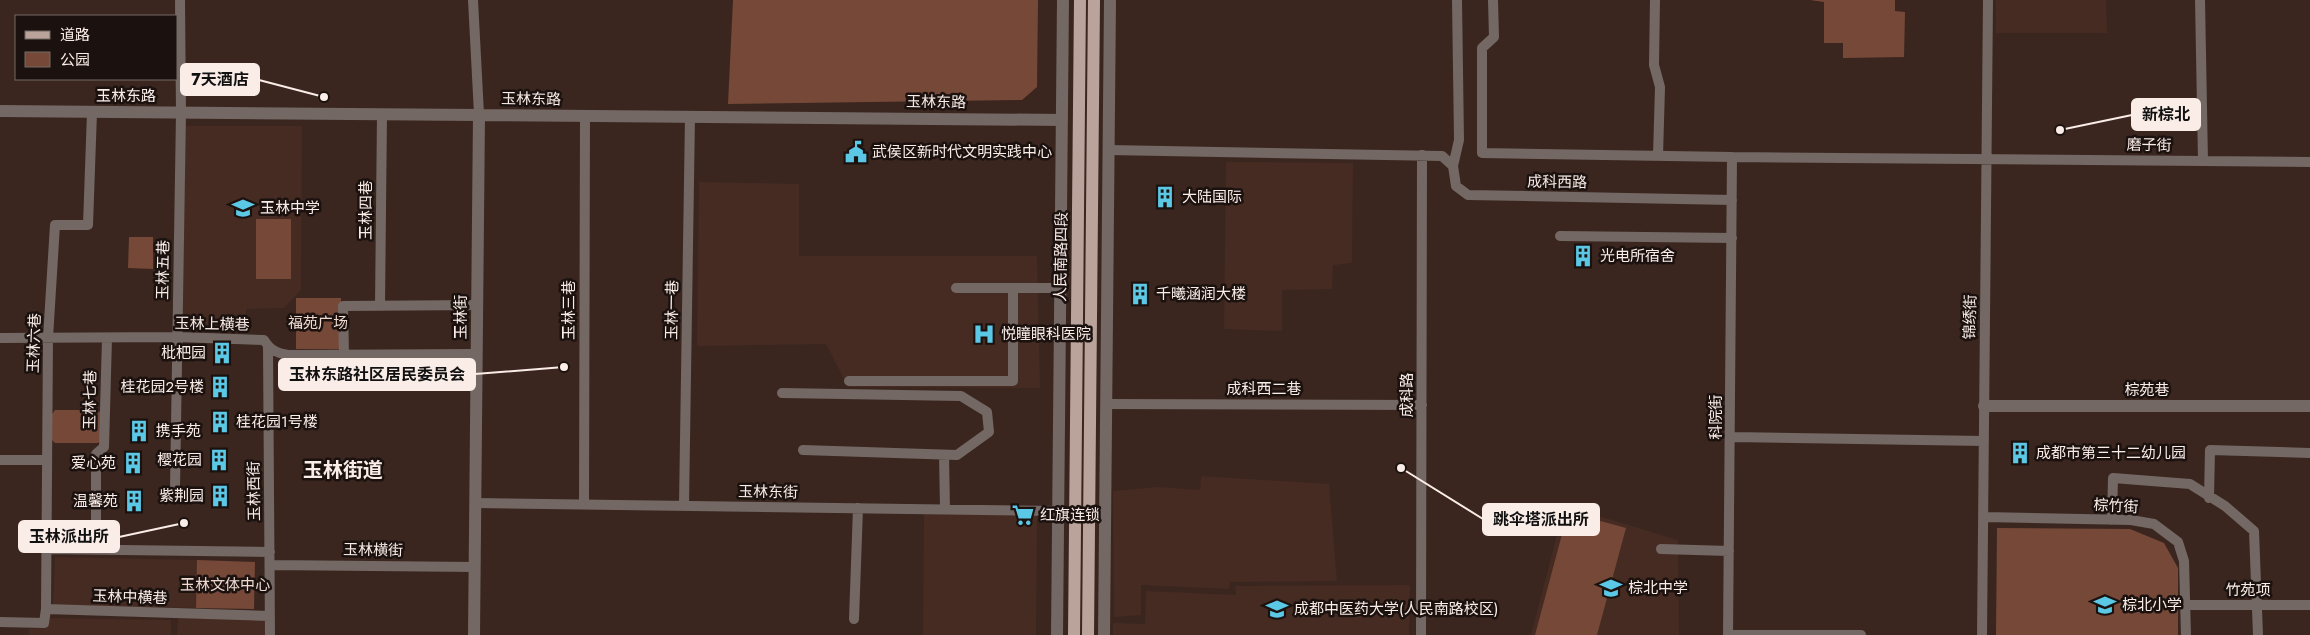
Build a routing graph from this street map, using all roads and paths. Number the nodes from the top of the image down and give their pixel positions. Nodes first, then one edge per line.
1 (180, 0) edge
2 (473, 0) edge
3 (1063, 0) edge
4 (1080, 0) edge
5 (1094, 0) edge
6 (1110, 0) edge
7 (1457, 0) edge
8 (1493, 0) edge
9 (1655, 0) edge
10 (1988, 0) edge
11 (2200, 0) edge
12 (0, 112) edge
13 (92, 112) junction
14 (181, 113) junction
15 (382, 114) junction
16 (479, 114) junction
17 (585, 116) junction
18 (690, 116) junction
19 (1062, 120) junction
20 (1109, 150) junction
21 (1422, 155) junction
22 (1658, 156) junction
23 (1732, 157) junction
24 (1987, 158) junction
25 (2203, 161) junction
26 (2310, 162) edge
27 (1453, 166) junction
28 (1732, 200) junction
29 (1560, 236) dead end
30 (1732, 238) junction
31 (956, 288) dead end
32 (1014, 288) junction
33 (1060, 288) junction
34 (478, 305) junction
35 (380, 306) junction
36 (177, 337) junction
37 (0, 338) edge
38 (48, 338) junction
39 (107, 338) junction
40 (268, 348) junction
41 (477, 354) junction
42 (344, 355) junction
43 (849, 381) dead end
44 (782, 393) dead end
45 (1106, 404) junction
46 (1422, 405) junction
47 (1984, 406) junction
48 (2310, 406) edge
49 (1731, 437) junction
50 (1984, 441) junction
51 (803, 450) dead end
52 (2310, 453) edge
53 (944, 455) junction
54 (0, 460) edge
55 (47, 460) junction
56 (175, 488) dead end
57 (2209, 498) junction
58 (476, 503) junction
59 (584, 504) junction
60 (684, 505) junction
61 (858, 508) junction
62 (945, 509) junction
63 (1058, 511) junction
64 (1983, 517) junction
65 (2112, 520) junction
66 (46, 549) junction
67 (1661, 549) dead end
68 (96, 550) junction
69 (1729, 551) junction
70 (270, 552) junction
71 (270, 565) junction
72 (474, 567) junction
73 (2185, 605) junction
74 (2258, 605) junction
75 (2310, 605) edge
76 (46, 610) junction
77 (270, 616) junction
78 (854, 619) dead end
79 (0, 622) edge
80 (270, 635) edge
81 (474, 635) edge
82 (1057, 635) edge
83 (1074, 635) edge
84 (1088, 635) edge
85 (1104, 635) edge
86 (1421, 635) edge
87 (1728, 635) edge
88 (1861, 635) edge
89 (1982, 635) edge
90 (2186, 635) edge
91 (2258, 635) edge

1 - 14 street, 玉林五巷
2 - 16 street, 玉林街
3 - 19 street, 人民南路四段
4 - 83 main road, 人民南路四段
5 - 84 main road, 人民南路四段
6 - 20 street
7 - 27 street
8 - 22 street
9 - 22 street
10 - 24 street, 锦绣街
11 - 25 street
12 - 13 street, 玉林东路
13 - 14 street, 玉林东路
13 - 38 street, 玉林六巷
14 - 15 street, 玉林东路
14 - 36 street, 玉林五巷
15 - 16 street, 玉林东路
15 - 35 street, 玉林四巷
16 - 17 street, 玉林东路
16 - 34 street, 玉林街
17 - 18 street, 玉林东路
17 - 59 street, 玉林三巷
18 - 19 street, 玉林东路
18 - 60 street, 玉林一巷
19 - 33 street, 人民南路四段
20 - 21 street
20 - 45 street
21 - 27 street
21 - 46 street, 成科路
22 - 23 street
23 - 24 street
23 - 28 street
24 - 25 street, 磨子街
24 - 47 street, 锦绣街
25 - 26 street, 磨子街
27 - 28 street, 成科西路
28 - 30 street, 科院街
29 - 30 street
30 - 49 street, 科院街
31 - 32 street
32 - 33 street
32 - 43 street
33 - 63 street, 人民南路四段
34 - 35 street
34 - 41 street, 玉林街
35 - 42 street
36 - 39 street, 玉林上横巷
36 - 40 street, 玉林上横巷
36 - 56 street, 玉林五巷
37 - 38 street, 玉林上横巷
38 - 39 street, 玉林上横巷
38 - 55 street, 玉林六巷
39 - 68 street, 玉林七巷
40 - 42 street, 玉林上横巷
40 - 70 street, 玉林西街
41 - 42 street, 玉林上横巷
41 - 58 street, 玉林街
44 - 53 street
45 - 46 street, 成科西二巷
45 - 85 street
46 - 86 street, 成科路
47 - 48 street, 棕苑巷
47 - 50 street, 锦绣街
49 - 50 street
49 - 69 street, 科院街
50 - 64 street, 锦绣街
51 - 53 street
52 - 57 street
53 - 62 street
54 - 55 street
55 - 66 street, 玉林六巷
57 - 65 street
57 - 74 street
58 - 59 street, 玉林东街
58 - 72 street, 玉林街
59 - 60 street, 玉林东街
60 - 61 street, 玉林东街
61 - 62 street, 玉林东街
61 - 78 street
62 - 63 street, 玉林东街
63 - 82 street, 人民南路四段
64 - 65 street, 棕竹街
64 - 89 street, 锦绣街
65 - 73 street, 棕竹街
66 - 68 street
66 - 76 street, 玉林六巷
67 - 69 street
68 - 70 street
69 - 87 street, 科院街
70 - 71 street, 玉林西街
71 - 72 street, 玉林横街
71 - 77 street, 玉林西街
72 - 81 street, 玉林街
73 - 74 street, 竹苑项
73 - 90 street, 棕竹街
74 - 75 street, 竹苑项
74 - 91 street
76 - 77 street, 玉林中横巷
76 - 79 street
77 - 80 street, 玉林西街
87 - 88 street

